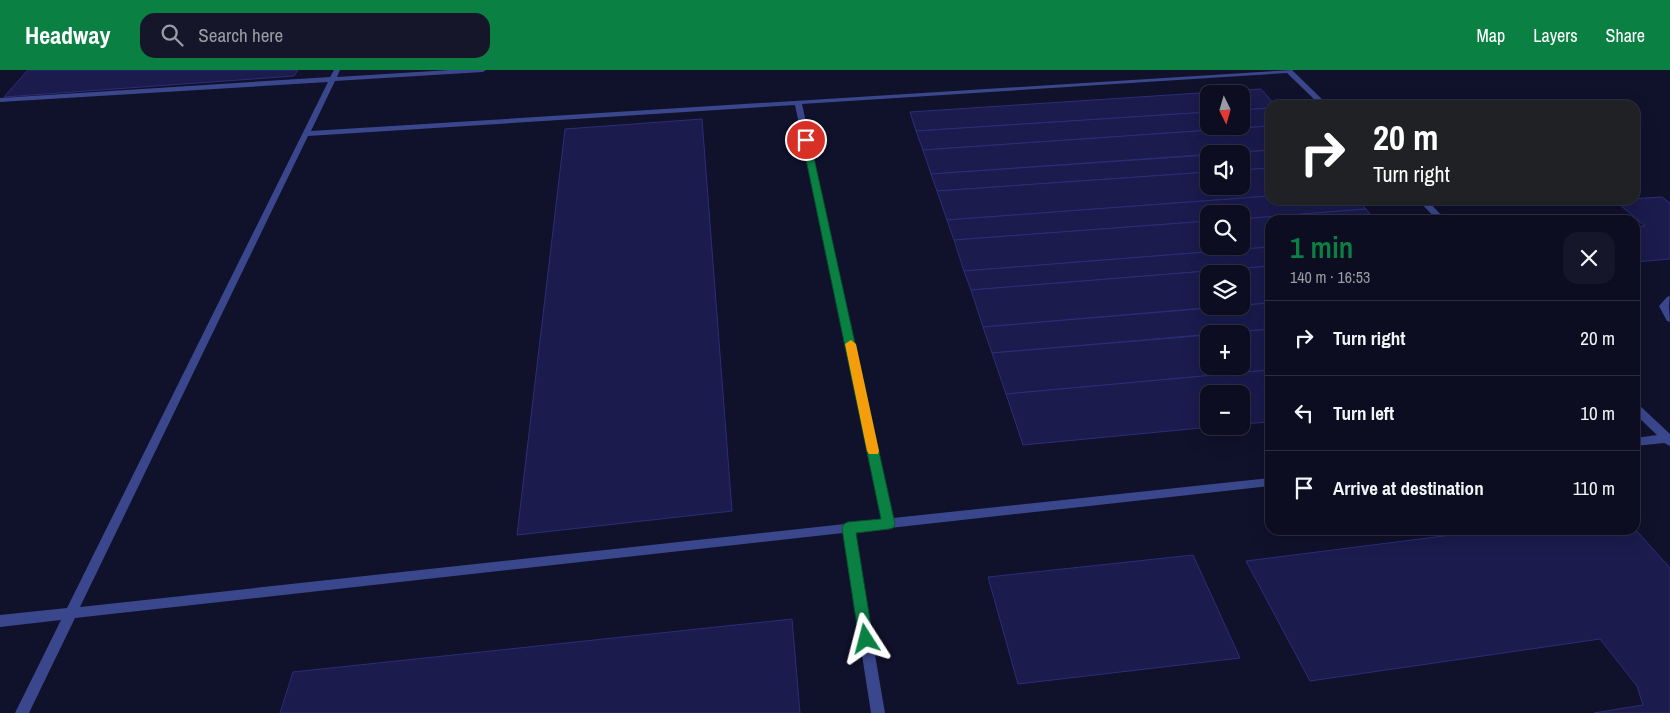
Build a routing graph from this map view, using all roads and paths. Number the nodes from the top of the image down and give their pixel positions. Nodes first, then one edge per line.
1 (483, 70) edge
2 (1289, 70) edge
3 (335, 75) edge
4 (0, 100) edge
5 (1319, 100) edge
6 (798, 102) junction
7 (305, 134) junction
8 (1427, 205) edge
9 (1437, 215) edge
10 (1670, 298) edge
11 (1670, 318) edge
12 (1640, 413) edge
13 (1669, 440) edge
14 (1640, 442) edge
15 (1265, 483) edge
16 (889, 524) junction
17 (848, 528) junction
18 (71, 613) junction
19 (0, 621) edge
20 (22, 713) edge
21 (878, 713) edge

1 - 3 lane
2 - 5 lane
2 - 6 lane
3 - 4 lane
3 - 7 lane
6 - 7 lane
6 - 16 lane
7 - 18 lane
8 - 9 lane
10 - 11 lane
12 - 13 lane
13 - 14 lane
15 - 16 lane
16 - 17 lane
17 - 18 lane
17 - 21 lane
18 - 19 lane
18 - 20 lane

